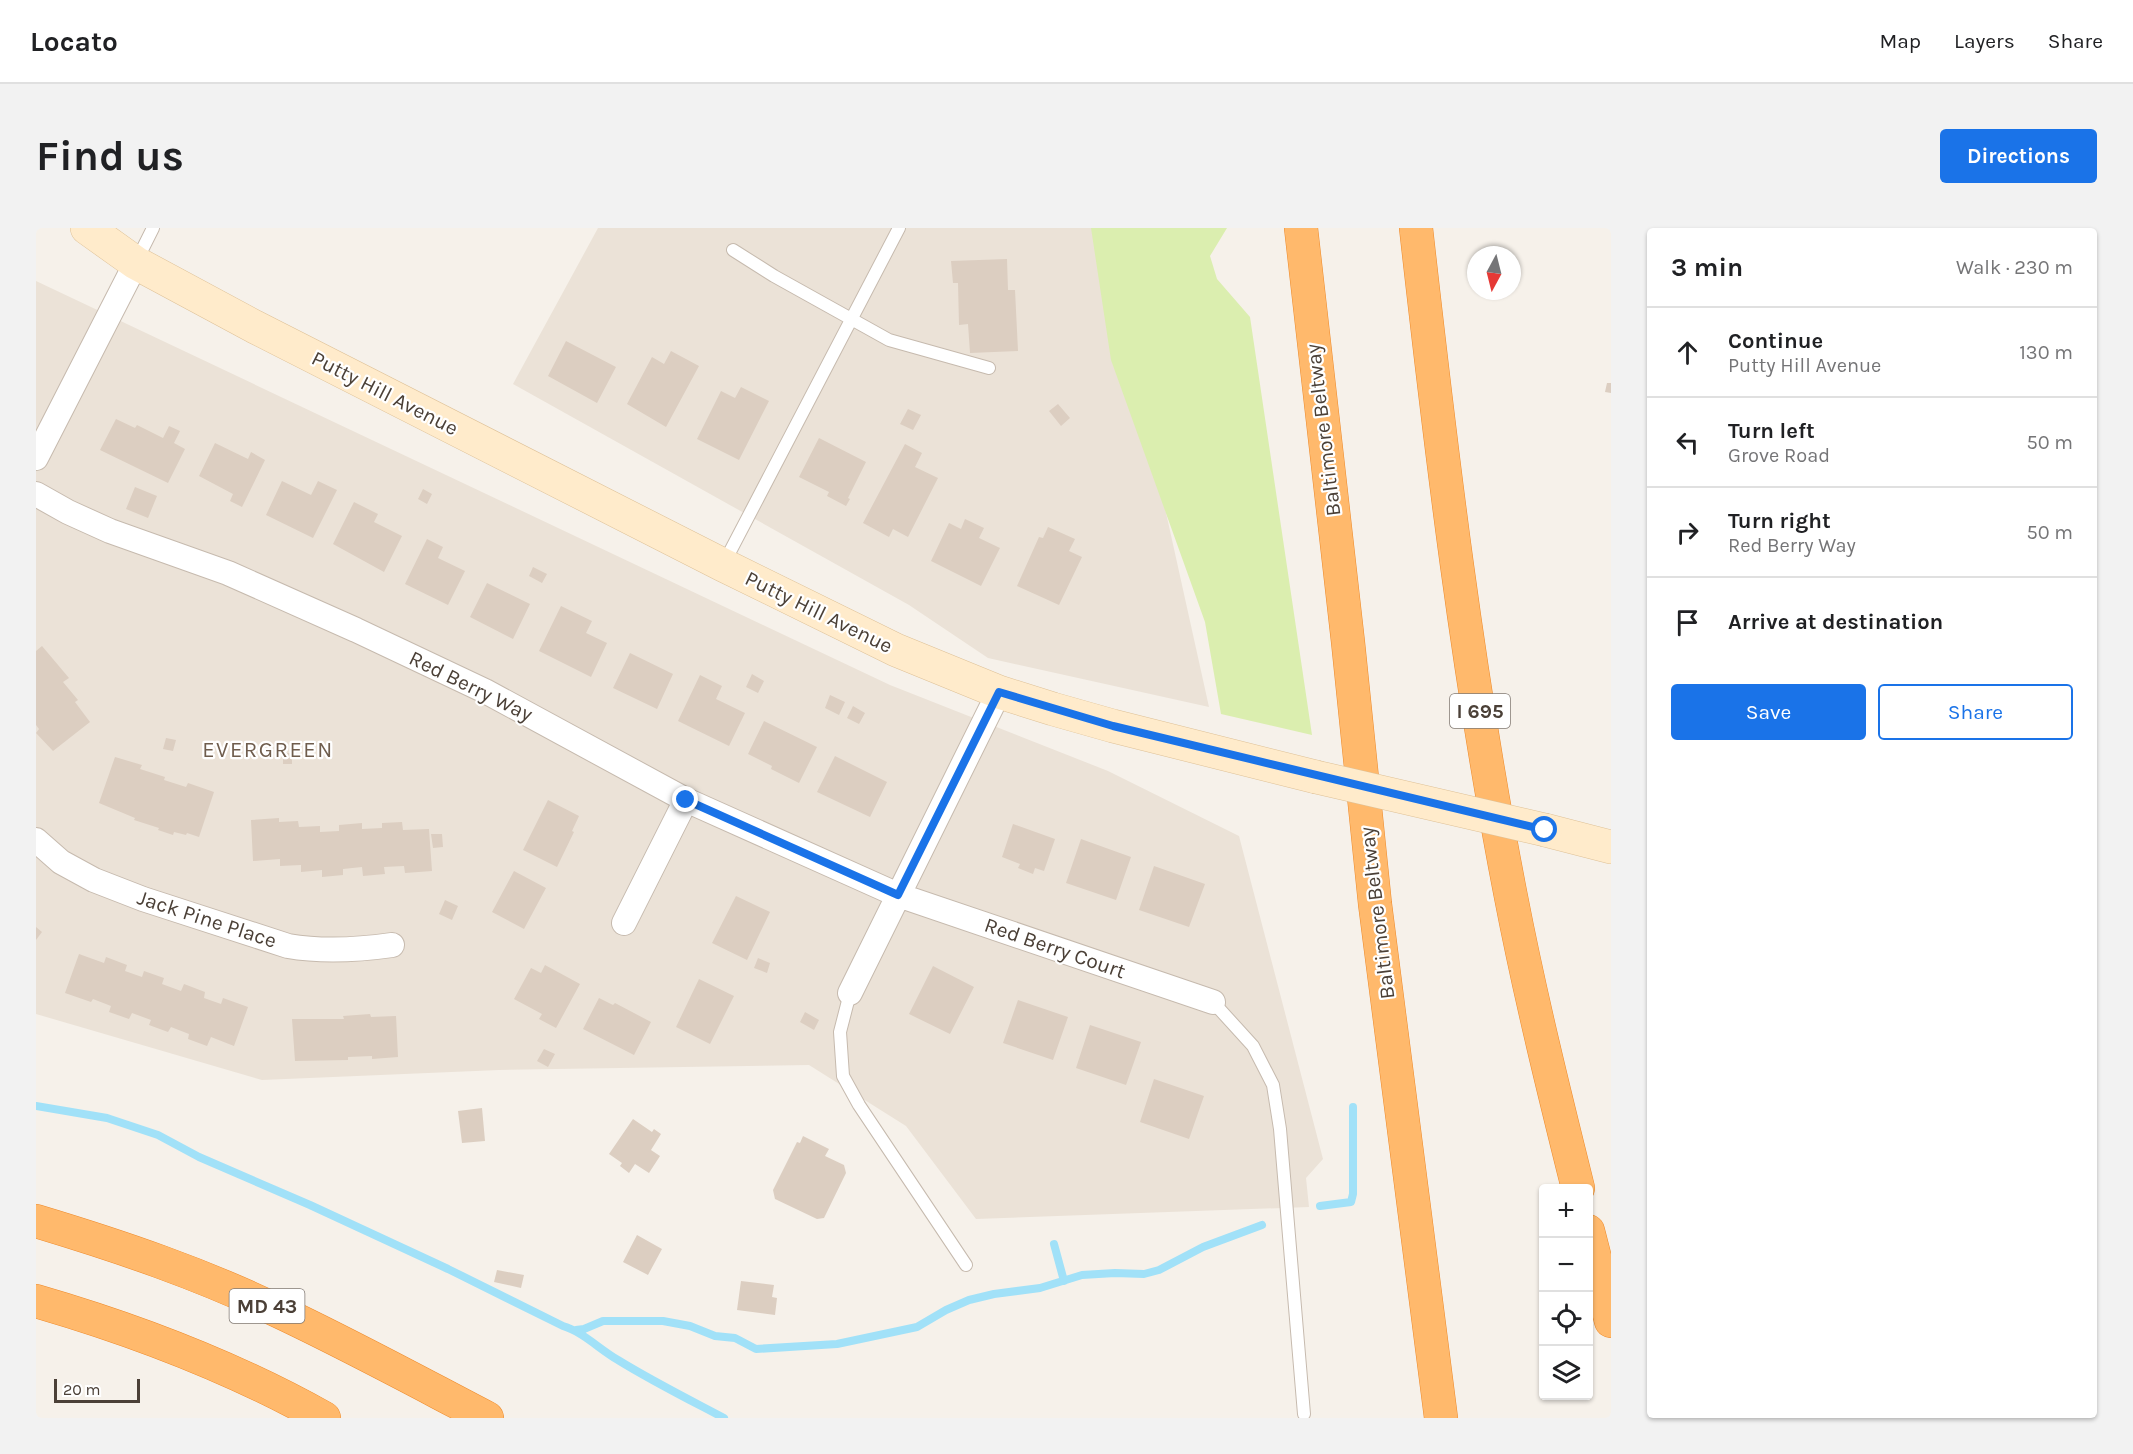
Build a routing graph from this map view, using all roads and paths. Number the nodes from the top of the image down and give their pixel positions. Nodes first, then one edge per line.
1 (87, 228) edge
2 (153, 228) edge
3 (899, 228) edge
4 (1301, 228) edge
5 (1416, 228) edge
6 (734, 250) dead end
7 (136, 263) junction
8 (852, 319) junction
9 (989, 368) dead end
10 (36, 458) edge
11 (36, 494) edge
12 (723, 565) junction
13 (999, 692) junction
14 (686, 800) junction
15 (36, 840) edge
16 (1611, 846) edge
17 (898, 895) junction
18 (624, 923) dead end
19 (392, 945) dead end
20 (850, 993) joint
21 (1213, 1002) joint
22 (1578, 1184) edge
23 (36, 1221) edge
24 (1593, 1233) edge
25 (1590, 1238) edge
26 (966, 1265) dead end
27 (1611, 1294) edge
28 (36, 1300) edge
29 (1611, 1321) edge
30 (1304, 1414) dead end
31 (324, 1418) edge
32 (487, 1418) edge
33 (1441, 1418) edge

1 - 7 main road, Putty Hill Avenue
2 - 7 lane
3 - 8 lane
4 - 33 highway, Baltimore Beltway
5 - 22 highway, I 695
6 - 8 lane
7 - 10 street
7 - 12 main road, Putty Hill Avenue
8 - 9 lane
8 - 12 lane
11 - 14 street, Red Berry Way
12 - 13 main road, Putty Hill Avenue
13 - 16 main road, Putty Hill Avenue, bridge
13 - 17 street
14 - 17 street, Red Berry Way
14 - 18 street
15 - 19 street, Jack Pine Place
17 - 20 street
17 - 21 street, Red Berry Court
20 - 26 lane
21 - 30 lane
23 - 32 highway, MD 43
24 - 27 highway
25 - 29 highway
28 - 31 highway

